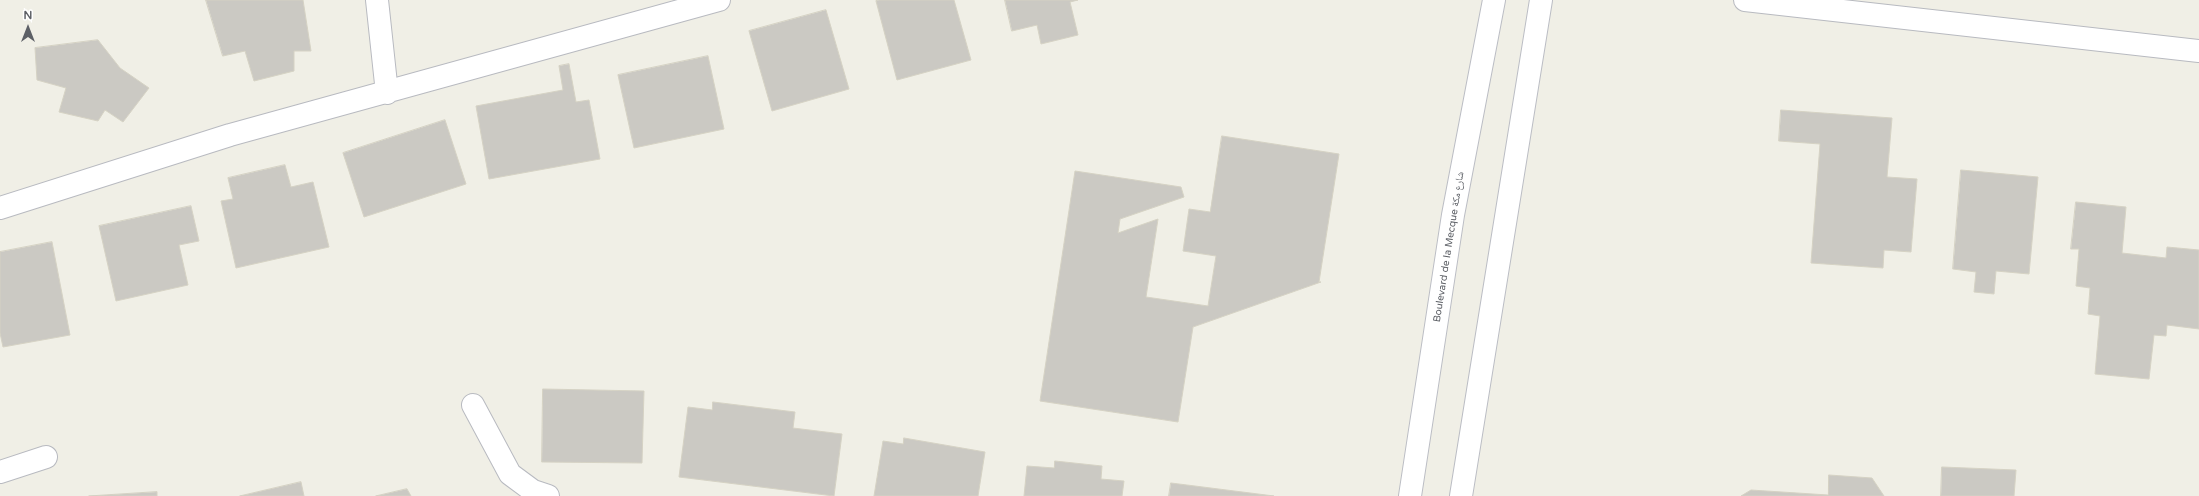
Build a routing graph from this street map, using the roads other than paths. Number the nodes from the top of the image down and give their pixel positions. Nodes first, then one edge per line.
1 (377, 0) edge
2 (719, 0) edge
3 (1494, 0) edge
4 (1540, 0) edge
5 (1745, 0) edge
6 (2199, 51) edge
7 (387, 93) junction
8 (0, 208) edge
9 (473, 404) dead end
10 (46, 457) dead end
11 (0, 472) edge
12 (548, 496) edge
13 (1410, 496) edge
14 (1461, 496) edge

1 - 7 street
2 - 7 street
3 - 13 street, Boulevard de la Mecque شارع مكة
4 - 14 street
5 - 6 street
7 - 8 street
9 - 12 street
10 - 11 street

